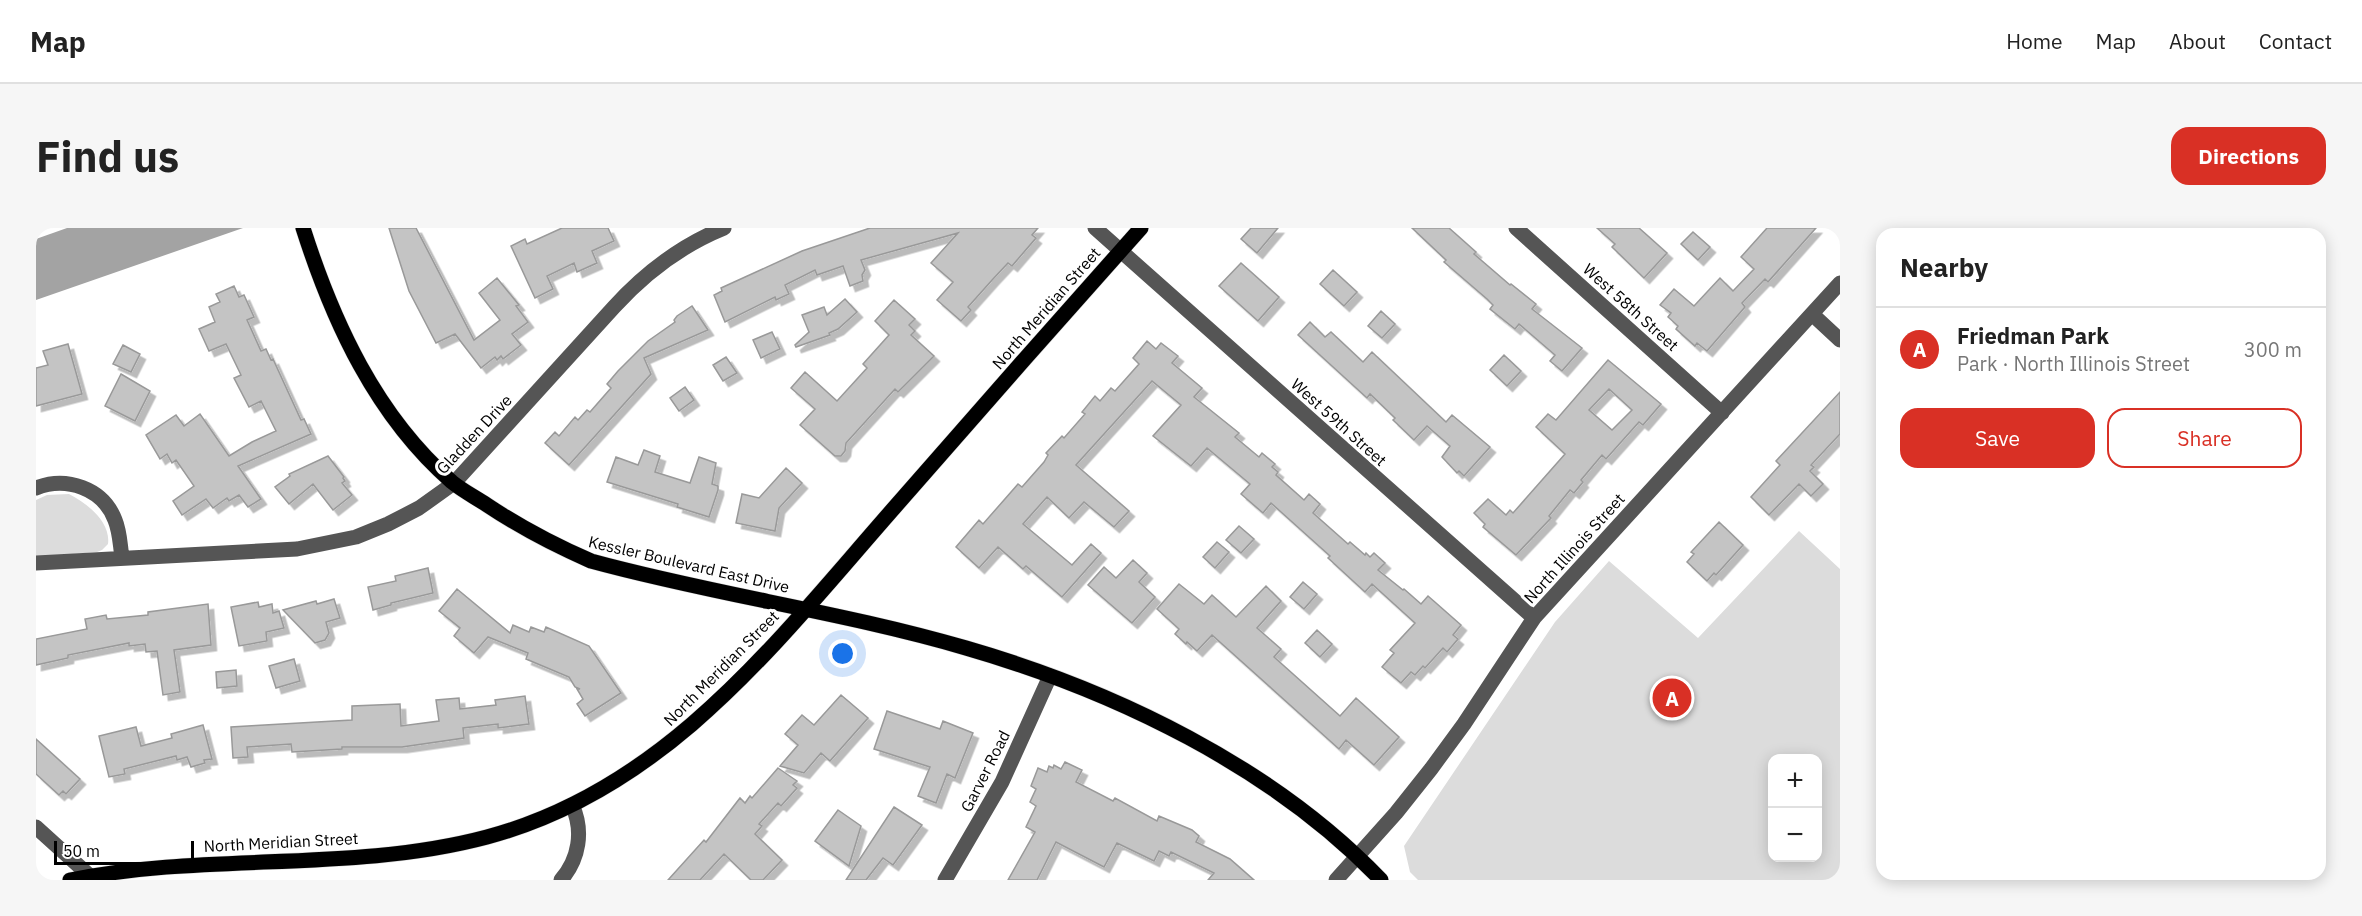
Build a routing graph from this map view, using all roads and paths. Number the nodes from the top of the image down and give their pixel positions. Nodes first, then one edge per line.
1 (724, 228) edge
2 (1095, 228) edge
3 (1141, 228) edge
4 (1516, 228) edge
5 (304, 230) edge
6 (1120, 252) junction
7 (1840, 283) edge
8 (1812, 315) junction
9 (1840, 340) edge
10 (1722, 412) junction
11 (454, 483) junction
12 (36, 488) edge
13 (122, 557) junction
14 (36, 563) edge
15 (804, 610) junction
16 (1534, 618) junction
17 (1050, 676) junction
18 (572, 805) junction
19 (36, 827) edge
20 (1358, 856) junction
21 (90, 876) junction
22 (70, 880) edge
23 (561, 880) edge
24 (945, 880) edge
25 (1336, 880) edge
26 (1381, 880) edge

1 - 11 street, Gladden Drive
2 - 6 street
3 - 6 main road, North Meridian Street
4 - 10 street, West 58th Street
5 - 11 main road, Kessler Boulevard East Drive
6 - 15 main road, North Meridian Street
6 - 16 street, West 59th Street
7 - 8 street, North Illinois Street
8 - 9 street
8 - 10 street, North Illinois Street
10 - 16 street, North Illinois Street
11 - 13 street, Gladden Drive
11 - 15 main road, Kessler Boulevard East Drive
12 - 13 street
13 - 14 street, Gladden Drive
15 - 17 main road, Kessler Boulevard East Drive
15 - 18 main road, North Meridian Street
16 - 20 street, North Illinois Street
17 - 20 main road, Kessler Boulevard East Drive
17 - 24 street, Garver Road
18 - 21 main road, North Meridian Street
18 - 23 street
19 - 21 street
20 - 25 street, North Illinois Street
20 - 26 main road, Kessler Boulevard East Drive
21 - 22 main road, North Meridian Street

